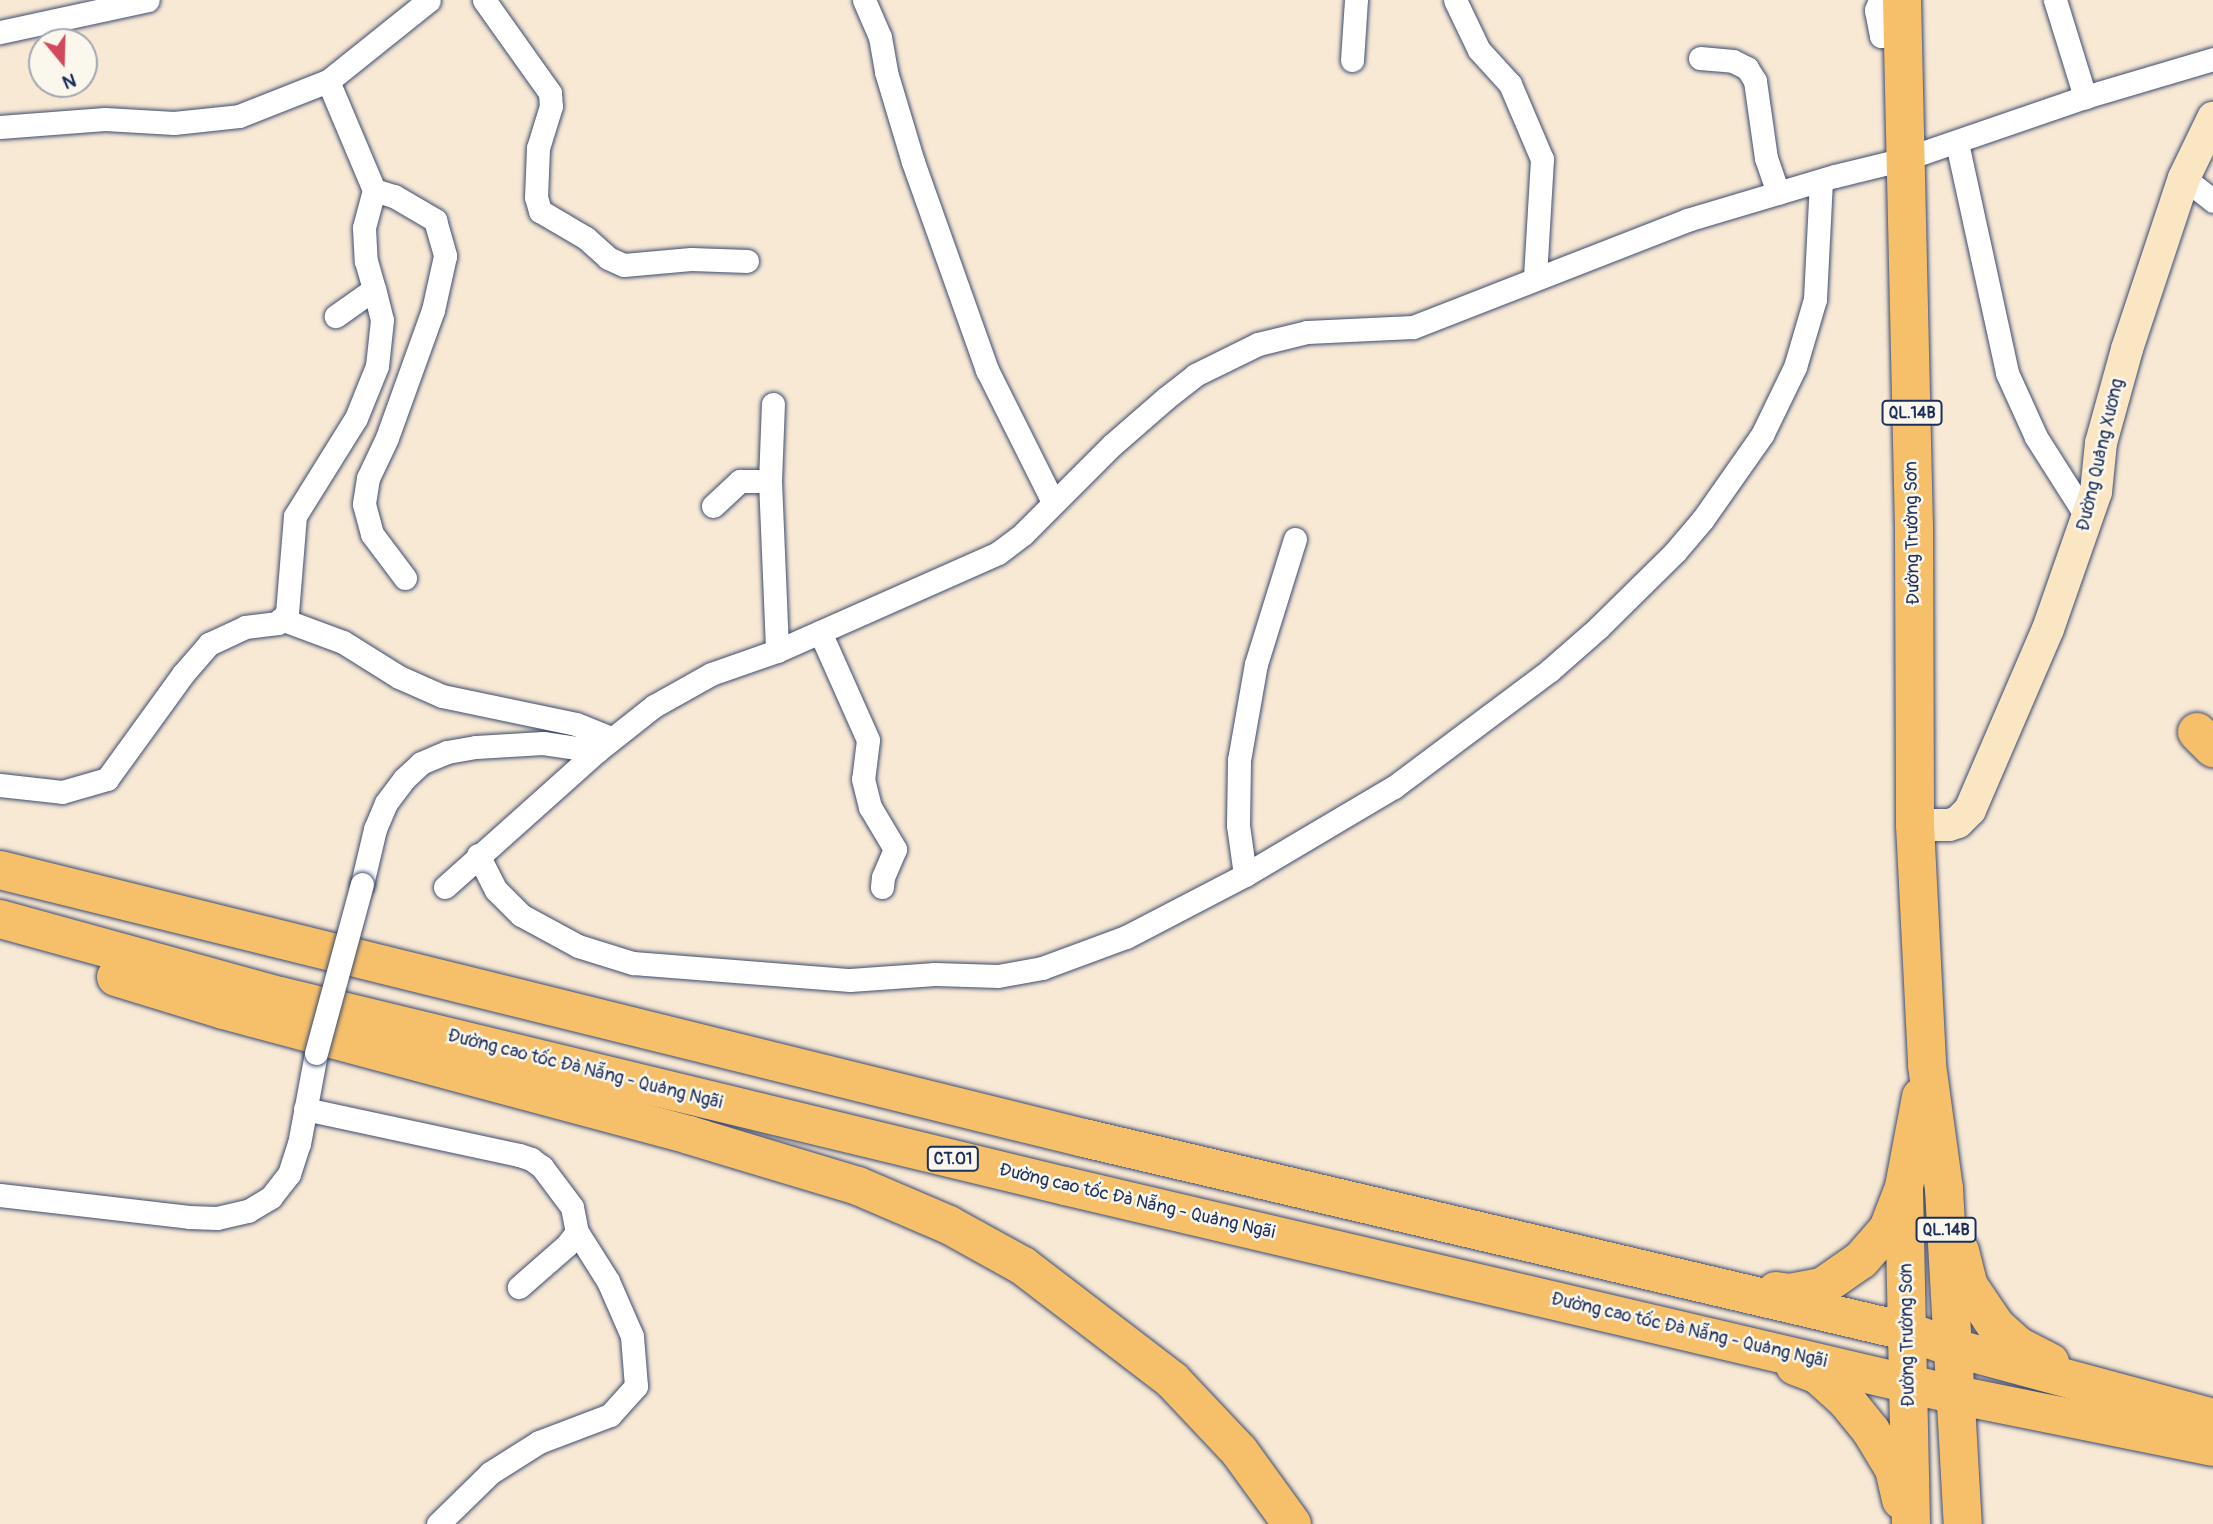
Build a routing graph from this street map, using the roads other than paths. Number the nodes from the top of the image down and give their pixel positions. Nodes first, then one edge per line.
1 (148, 0) edge
2 (429, 0) edge
3 (484, 0) edge
4 (864, 0) edge
5 (1356, 0) edge
6 (1455, 0) edge
7 (1880, 0) edge
8 (2055, 0) edge
9 (1903, 18) edge
10 (0, 32) edge
11 (1700, 58) dead end
12 (2213, 59) edge
13 (1352, 60) dead end
14 (328, 81) junction
15 (2085, 97) junction
16 (2213, 118) edge
17 (0, 127) edge
18 (1958, 143) junction
19 (1905, 159) junction
20 (2184, 178) junction
21 (1821, 181) junction
22 (374, 190) junction
23 (1778, 192) junction
24 (2213, 201) edge
25 (747, 261) dead end
26 (1535, 278) junction
27 (374, 289) junction
28 (336, 316) dead end
29 (773, 404) dead end
30 (769, 481) junction
31 (1053, 502) junction
32 (713, 506) dead end
33 (2088, 519) junction
34 (1295, 538) dead end
35 (405, 578) dead end
36 (281, 620) junction
37 (820, 632) junction
38 (777, 651) junction
39 (604, 745) junction
40 (0, 785) edge
41 (1914, 825) junction
42 (478, 855) junction
43 (0, 870) edge
44 (1245, 875) junction
45 (445, 887) dead end
46 (882, 887) dead end
47 (0, 919) edge
48 (0, 941) edge
49 (1927, 1065) junction
50 (305, 1110) junction
51 (1904, 1187) junction
52 (1944, 1188) junction
53 (0, 1195) edge
54 (577, 1232) junction
55 (1665, 1274) junction
56 (519, 1287) dead end
57 (1653, 1322) junction
58 (1909, 1332) junction
59 (1954, 1348) junction
60 (1910, 1382) junction
61 (1956, 1395) junction
62 (2173, 1410) junction
63 (2213, 1418) edge
64 (2213, 1447) edge
65 (438, 1524) edge
66 (1292, 1524) edge
67 (1906, 1524) edge
68 (1912, 1524) edge
69 (1963, 1524) edge

1 - 10 street
2 - 14 street
3 - 25 street
4 - 31 street
5 - 13 street
6 - 26 street
7 - 9 street
8 - 15 street
9 - 19 highway, Đường Trường Sơn / QL.14B
11 - 23 street
12 - 15 street
14 - 17 street
14 - 22 street
15 - 18 street
16 - 20 street, Đường Quảng Xương
18 - 19 street
18 - 33 street
19 - 21 street
19 - 41 highway, Đường Trường Sơn / QL.14B
20 - 24 street
20 - 33 street, Đường Quảng Xương
21 - 23 street
21 - 44 street
22 - 27 street
22 - 35 street
23 - 26 street
26 - 31 street
27 - 28 street
27 - 36 street
29 - 30 street
30 - 32 street
30 - 38 street
31 - 37 street
33 - 41 street, Đường Quảng Xương
34 - 44 street
36 - 39 street
36 - 40 street
37 - 38 street
37 - 46 street
38 - 39 street
39 - 42 street
39 - 50 street, bridge
41 - 49 highway, Đường Trường Sơn / QL.14B
42 - 44 street
42 - 45 street
43 - 55 highway
47 - 57 highway, Đường cao tốc Đà Nẵng - Quảng Ngãi / CT.01
48 - 66 highway
49 - 51 highway, Đường Trường Sơn / QL.14B
49 - 52 highway, Đường Trường Sơn / QL.14B
50 - 53 street
50 - 54 street
51 - 55 highway
51 - 58 highway, Đường Trường Sơn / QL.14B
52 - 59 highway, Đường Trường Sơn / QL.14B
52 - 62 highway
54 - 56 street
54 - 65 street
55 - 58 highway
57 - 60 highway, Đường cao tốc Đà Nẵng - Quảng Ngãi / CT.01
57 - 67 highway
58 - 59 highway
58 - 60 highway, Đường Trường Sơn / QL.14B
59 - 61 highway, Đường Trường Sơn / QL.14B
59 - 62 highway
60 - 61 highway, Đường cao tốc Đà Nẵng - Quảng Ngãi
60 - 68 highway, Đường Trường Sơn / QL.14B
61 - 64 highway, Đường cao tốc Đà Nẵng - Quảng Ngãi
61 - 69 highway, Đường Trường Sơn / QL.14B
62 - 63 highway

